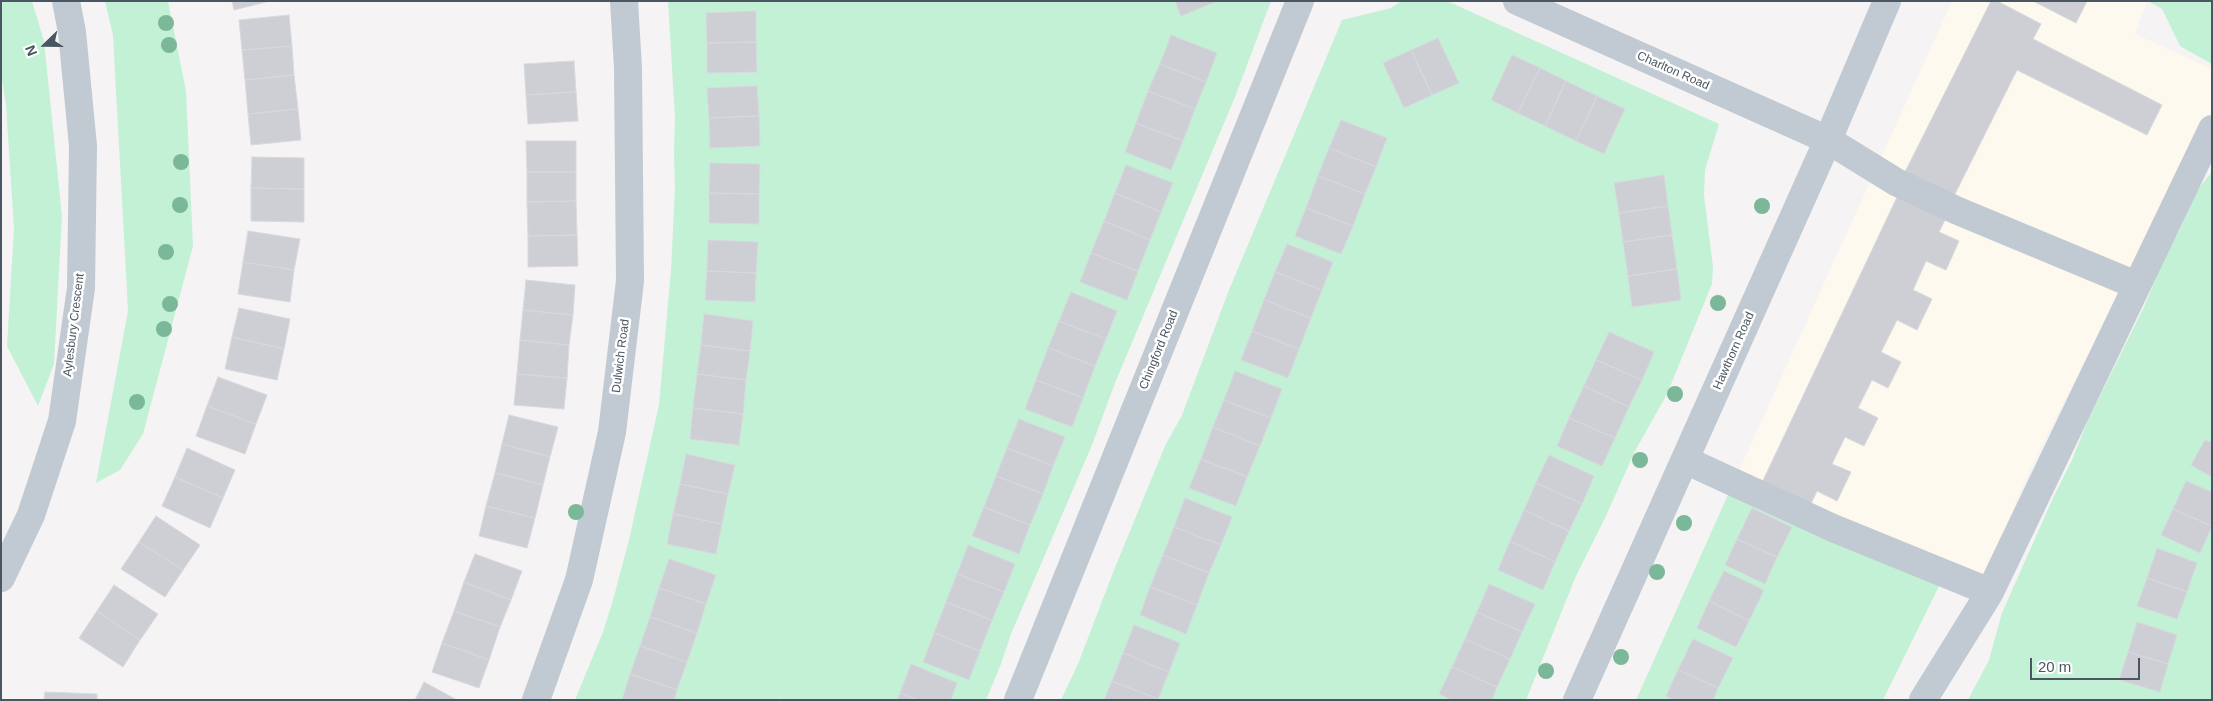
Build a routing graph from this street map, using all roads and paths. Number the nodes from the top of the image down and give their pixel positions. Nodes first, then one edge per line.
1 (66, 1) edge
2 (624, 1) edge
3 (1300, 1) edge
4 (1517, 1) edge
5 (1887, 1) edge
6 (2212, 129) edge
7 (1828, 140) junction
8 (2136, 285) junction
9 (1685, 460) junction
10 (1, 578) edge
11 (1990, 592) junction
12 (536, 700) edge
13 (1018, 700) edge
14 (1577, 700) edge
15 (1922, 700) edge

1 - 10 street, Aylesbury Crescent
2 - 12 street, Dulwich Road
3 - 13 street, Chingford Road
4 - 7 street, Charlton Road
5 - 7 street, Hawthorn Road
6 - 8 street
7 - 8 street, Charlton Road
7 - 9 street, Hawthorn Road
8 - 11 street
9 - 11 street
9 - 14 street, Hawthorn Road
11 - 15 street

